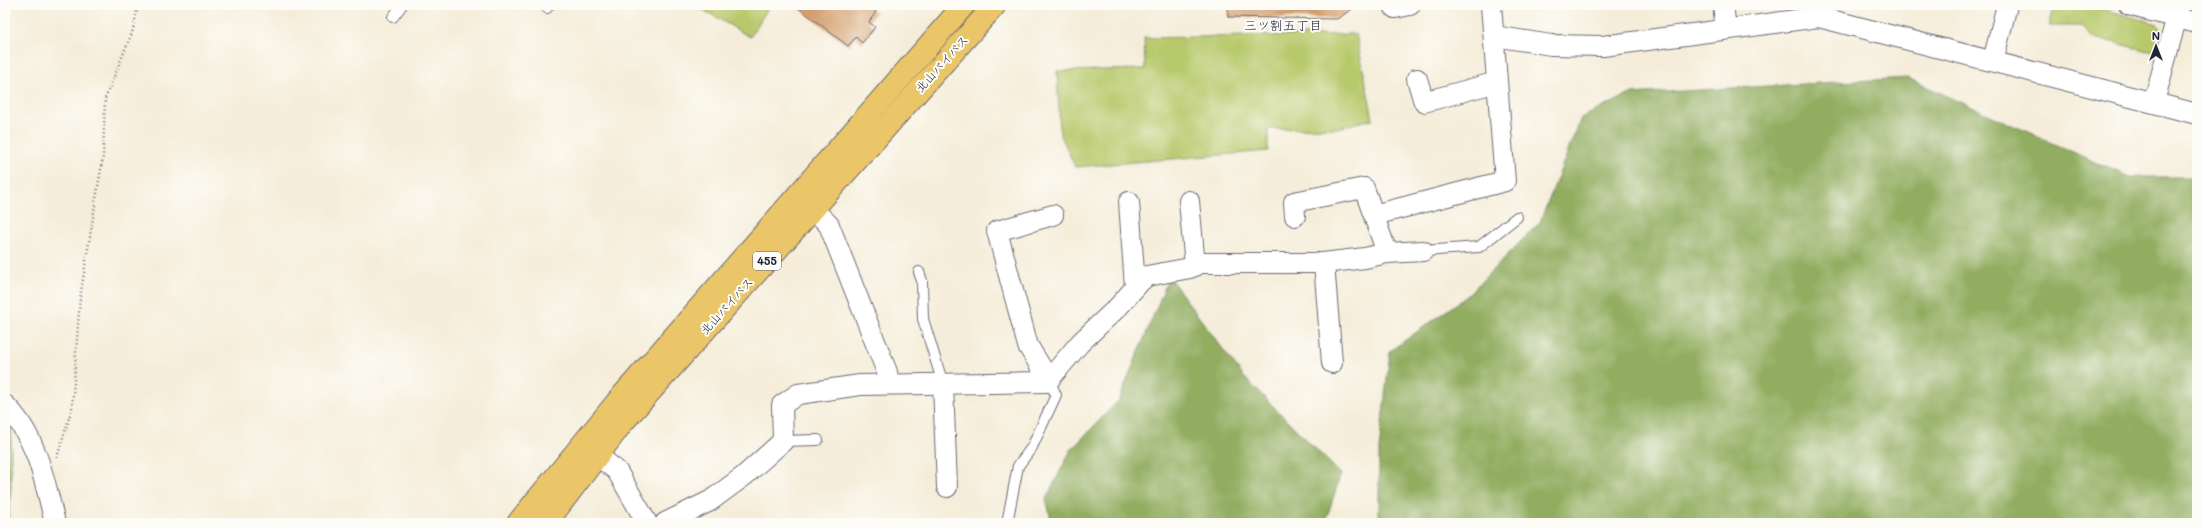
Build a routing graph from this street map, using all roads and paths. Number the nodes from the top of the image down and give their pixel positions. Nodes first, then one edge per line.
1 (138, 5) edge
2 (402, 5) edge
3 (964, 5) edge
4 (995, 5) edge
5 (1492, 5) edge
6 (1724, 5) edge
7 (2007, 5) edge
8 (2129, 5) edge
9 (1816, 11) edge
10 (2179, 11) edge
11 (393, 17) dead end
12 (2197, 23) edge
13 (1726, 29) junction
14 (1494, 36) junction
15 (1993, 60) junction
16 (1416, 79) dead end
17 (1497, 82) junction
18 (2154, 102) junction
19 (2197, 114) edge
20 (1189, 201) dead end
21 (1129, 202) dead end
22 (813, 209) junction
23 (1053, 215) dead end
24 (1374, 215) junction
25 (1295, 216) dead end
26 (1517, 217) dead end
27 (1424, 251) joint
28 (1387, 252) junction
29 (1324, 263) junction
30 (1195, 266) junction
31 (919, 272) dead end
32 (1135, 287) junction
33 (1332, 363) dead end
34 (1049, 380) junction
35 (889, 383) junction
36 (944, 384) junction
37 (5, 405) edge
38 (818, 440) dead end
39 (783, 441) junction
40 (597, 455) junction
41 (56, 464) dead end
42 (947, 487) dead end
43 (55, 523) edge
44 (518, 523) edge
45 (546, 523) edge
46 (647, 523) edge
47 (665, 523) edge
48 (1008, 523) edge

1 - 41 path
2 - 11 lane
3 - 44 highway, 北山バイパス / 455
4 - 22 highway, 北山バイパス / 455
5 - 14 street
6 - 13 street
7 - 15 street
8 - 10 street
9 - 13 street
9 - 15 street
10 - 12 street
10 - 18 street
13 - 14 street
14 - 17 street
15 - 18 street
16 - 17 street
17 - 24 street
18 - 19 street
20 - 30 street
21 - 32 street
22 - 35 street
22 - 40 highway, 北山バイパス / 455
23 - 34 street
24 - 25 street
24 - 28 street
26 - 27 lane
27 - 28 street
28 - 29 street
29 - 30 street
29 - 33 street
30 - 32 street
31 - 36 lane
32 - 34 street
34 - 36 street
34 - 48 lane
35 - 36 street
35 - 39 street
36 - 42 street
37 - 43 street
38 - 39 lane
39 - 47 street
40 - 45 highway, 北山バイパス / 455
40 - 46 street

